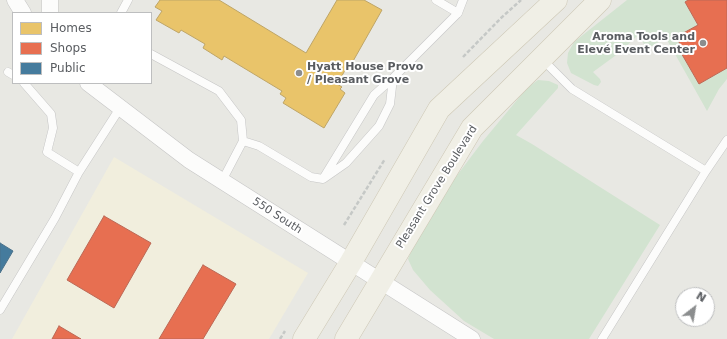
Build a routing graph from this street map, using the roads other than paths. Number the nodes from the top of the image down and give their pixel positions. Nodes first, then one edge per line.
1 (15, 0) edge
2 (50, 0) edge
3 (128, 0) edge
4 (436, 0) edge
5 (464, 0) edge
6 (556, 0) edge
7 (600, 0) edge
8 (22, 12) edge
9 (50, 12) edge
10 (122, 12) edge
11 (458, 13) junction
12 (152, 55) edge
13 (542, 58) junction
14 (393, 78) junction
15 (25, 84) edge
16 (89, 84) edge
17 (120, 108) junction
18 (727, 140) edge
19 (243, 142) junction
20 (706, 171) junction
21 (79, 172) junction
22 (323, 179) junction
23 (222, 181) junction
24 (351, 262) junction
25 (380, 281) junction
26 (0, 310) edge
27 (304, 339) edge
28 (346, 339) edge
29 (472, 339) edge
30 (602, 339) edge

1 - 8 street
2 - 9 street
3 - 10 lane
4 - 11 lane
5 - 11 lane
6 - 24 main road
7 - 13 main road, Pleasant Grove Boulevard
11 - 14 lane
12 - 19 lane
13 - 20 lane
13 - 25 main road, Pleasant Grove Boulevard
14 - 22 lane
14 - 22 lane
15 - 21 lane
16 - 17 street, 550 South
17 - 21 lane
17 - 23 street, 550 South
18 - 20 lane
19 - 22 lane
19 - 23 lane
20 - 30 lane
21 - 26 lane
23 - 24 street, 550 South
24 - 25 street, 550 South
24 - 27 main road
25 - 28 main road, Pleasant Grove Boulevard
25 - 29 street, 550 South

